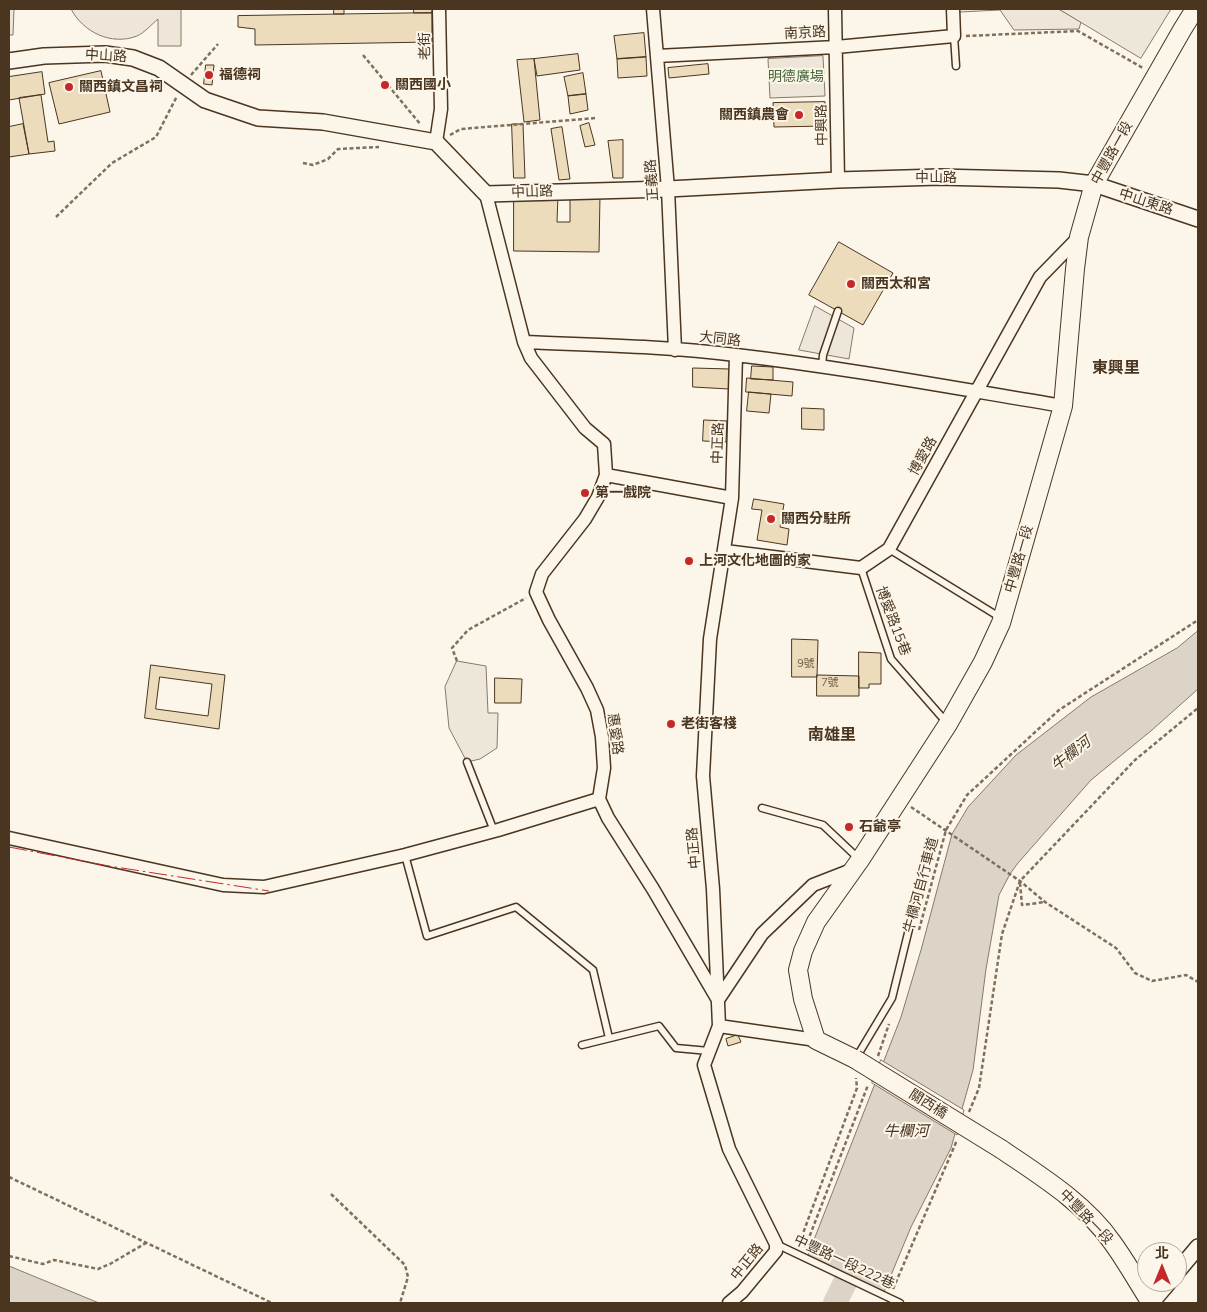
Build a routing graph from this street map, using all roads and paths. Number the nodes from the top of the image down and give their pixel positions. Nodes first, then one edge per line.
1 (440, 9) edge
2 (653, 9) edge
3 (835, 9) edge
4 (953, 9) edge
5 (1195, 9) edge
6 (954, 36) junction
7 (218, 44) dead end
8 (836, 47) junction
9 (364, 55) dead end
10 (657, 56) junction
11 (9, 61) edge
12 (956, 66) dead end
13 (1156, 75) junction
14 (183, 85) junction
15 (596, 118) dead end
16 (436, 142) junction
17 (379, 147) dead end
18 (302, 164) dead end
19 (838, 180) junction
20 (1094, 184) junction
21 (668, 189) junction
22 (486, 194) junction
23 (56, 216) dead end
24 (1198, 219) edge
25 (1079, 236) junction
26 (838, 311) dead end
27 (524, 342) junction
28 (675, 350) junction
29 (736, 355) junction
30 (822, 367) junction
31 (976, 391) junction
32 (1063, 406) junction
33 (606, 475) junction
34 (732, 498) junction
35 (889, 549) junction
36 (724, 551) junction
37 (861, 568) junction
38 (536, 592) junction
39 (1002, 618) junction
40 (1198, 620) edge
41 (458, 661) dead end
42 (1198, 708) edge
43 (948, 724) junction
44 (467, 762) dead end
45 (599, 799) junction
46 (899, 799) junction
47 (762, 808) dead end
48 (946, 830) junction
49 (494, 831) junction
50 (9, 838) edge
51 (404, 855) junction
52 (857, 864) junction
53 (1020, 881) junction
54 (1045, 902) junction
55 (909, 929) dead end
56 (919, 932) dead end
57 (1198, 982) edge
58 (718, 1000) junction
59 (889, 1023) dead end
60 (719, 1026) junction
61 (609, 1038) junction
62 (816, 1040) junction
63 (582, 1045) dead end
64 (709, 1051) junction
65 (855, 1059) junction
66 (877, 1059) dead end
67 (871, 1077) dead end
68 (857, 1088) dead end
69 (968, 1115) dead end
70 (960, 1133) dead end
71 (1001, 1149) joint
72 (9, 1177) edge
73 (331, 1194) dead end
74 (146, 1243) junction
75 (776, 1244) junction
76 (1198, 1247) edge
77 (9, 1256) edge
78 (802, 1257) junction
79 (1187, 1260) edge
80 (1160, 1292) edge
81 (890, 1298) junction
82 (272, 1303) edge
83 (400, 1303) edge
84 (729, 1303) edge
85 (900, 1303) edge
86 (1151, 1303) edge

1 - 16 street, 老街
2 - 10 street, 正義路
3 - 8 street, 中興路
4 - 6 street
5 - 13 main road, 中豐路一段
6 - 8 street, 南京路
6 - 12 lane
6 - 13 path
7 - 14 path
8 - 10 street, 南京路
8 - 19 street, 中興路
9 - 16 path
10 - 21 street, 正義路
11 - 14 street, 中山路
13 - 20 main road, 中豐路一段
14 - 16 street, 中山路
14 - 23 path
15 - 16 path
16 - 22 street
17 - 18 path
19 - 20 street, 中山路
19 - 21 street, 中山路
20 - 24 street, 中山東路
20 - 25 main road, 中豐路一段
21 - 22 street, 中山路
21 - 28 street, 正義路
22 - 27 street
25 - 31 street, 博愛路
25 - 32 main road, 中豐路一段
26 - 30 lane
27 - 28 street, 大同路
27 - 33 street
28 - 29 street, 大同路
29 - 30 street, 大同路
29 - 34 street, 中正路
30 - 31 street, 大同路
31 - 32 street, 大同路
31 - 35 street, 博愛路
32 - 39 main road, 中豐路一段
33 - 34 street
33 - 38 street
34 - 36 street, 中正路
35 - 37 street, 博愛路
35 - 39 lane
36 - 37 street
36 - 58 street, 中正路
37 - 43 lane, 博愛路15巷
38 - 41 path
38 - 45 street, 惠愛路
39 - 43 main road, 中豐路一段
40 - 48 path, 牛欄河自行車道
42 - 53 path
43 - 46 main road, 中豐路一段
44 - 49 lane
45 - 49 street
45 - 58 street
46 - 48 path
46 - 52 main road, 中豐路一段
47 - 52 lane
48 - 53 path
48 - 56 path, 牛欄河自行車道
49 - 51 street
50 - 51 street
51 - 61 lane
52 - 58 street
52 - 62 main road, 中豐路一段
53 - 54 path
53 - 54 path
53 - 69 path
54 - 57 path
55 - 65 lane
58 - 60 street, 中正路
59 - 66 path
60 - 62 street
60 - 64 street, 中正路
61 - 63 lane
61 - 64 lane
62 - 65 main road
64 - 75 street, 中正路
65 - 71 main road, 關西橋, bridge
67 - 78 path
68 - 75 path
70 - 81 path
71 - 86 main road, 中豐路一段
72 - 74 path
73 - 83 path
74 - 77 path
74 - 82 path
75 - 78 lane, 中豐路一段222巷
75 - 84 street, 中正路
76 - 79 street
78 - 81 lane, 中豐路一段222巷
80 - 86 street
81 - 85 lane, 中豐路一段222巷

